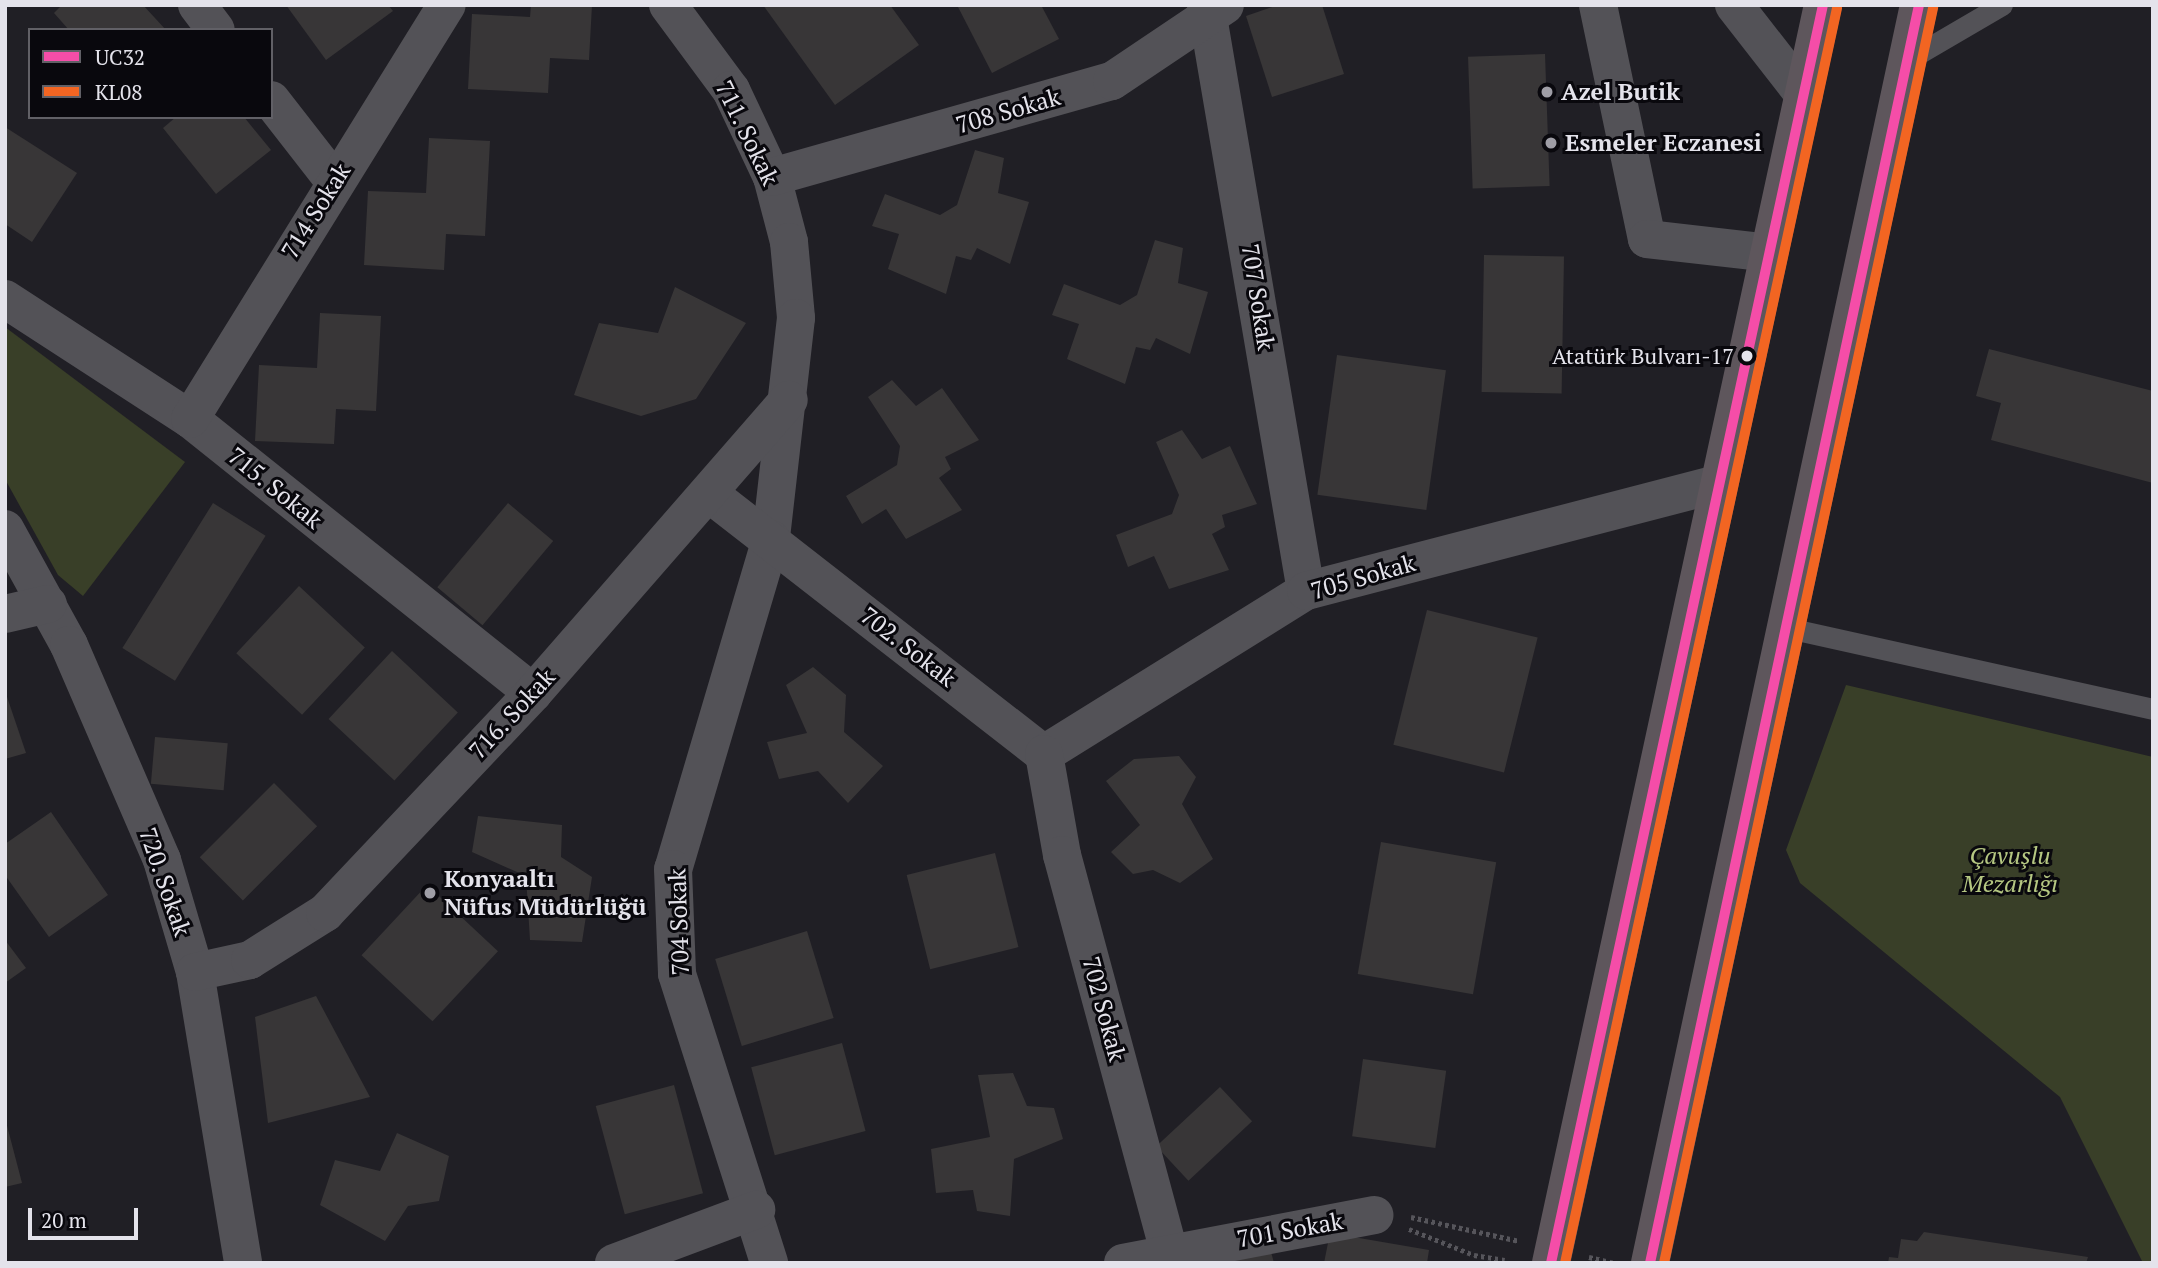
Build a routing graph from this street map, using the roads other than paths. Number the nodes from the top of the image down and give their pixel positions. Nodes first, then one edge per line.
1 (197, 5) edge
2 (447, 5) edge
3 (668, 5) edge
4 (1598, 5) edge
5 (1734, 5) edge
6 (1823, 5) edge
7 (1919, 5) edge
8 (2002, 5) edge
9 (1214, 8) edge
10 (214, 28) edge
11 (1906, 61) junction
12 (1804, 94) junction
13 (273, 103) edge
14 (772, 177) junction
15 (334, 181) junction
16 (1769, 253) junction
17 (5, 299) edge
18 (789, 400) junction
19 (190, 419) junction
20 (1717, 484) junction
21 (711, 495) junction
22 (5, 529) edge
23 (771, 540) junction
24 (1306, 591) junction
25 (48, 604) junction
26 (5, 614) edge
27 (1788, 628) junction
28 (533, 693) junction
29 (2153, 709) edge
30 (1044, 754) junction
31 (195, 972) junction
32 (756, 1210) junction
33 (1374, 1215) road end
34 (1171, 1257) edge
35 (243, 1263) edge
36 (614, 1263) edge
37 (769, 1263) edge
38 (1123, 1263) edge
39 (1551, 1263) edge
40 (1650, 1263) edge

1 - 10 street
2 - 15 street, 714 Sokak
3 - 14 street, 711. Sokak
4 - 16 street
5 - 12 street
6 - 12 main road
7 - 11 main road
8 - 11 lane
9 - 14 street, 708 Sokak
9 - 24 street, 707 Sokak
11 - 27 main road
12 - 16 main road
13 - 15 street
14 - 18 street, 711. Sokak
15 - 19 street, 714 Sokak
16 - 20 main road
17 - 19 street, 715. Sokak
18 - 21 street, 716. Sokak
18 - 23 street, 711. Sokak
19 - 28 street, 715. Sokak
20 - 24 street, 705 Sokak
20 - 39 main road
21 - 23 street, 702. Sokak
21 - 28 street, 716. Sokak
22 - 25 street, 720. Sokak
23 - 30 street, 702. Sokak
23 - 32 street, 704 Sokak
24 - 30 street, 705 Sokak
25 - 26 street
25 - 31 street, 720. Sokak
27 - 29 lane
27 - 40 main road
28 - 31 street, 716. Sokak
30 - 34 street, 702 Sokak
31 - 35 street, 720. Sokak
32 - 36 street
32 - 37 street, 704 Sokak
33 - 34 street, 701 Sokak
34 - 38 street, 701 Sokak

